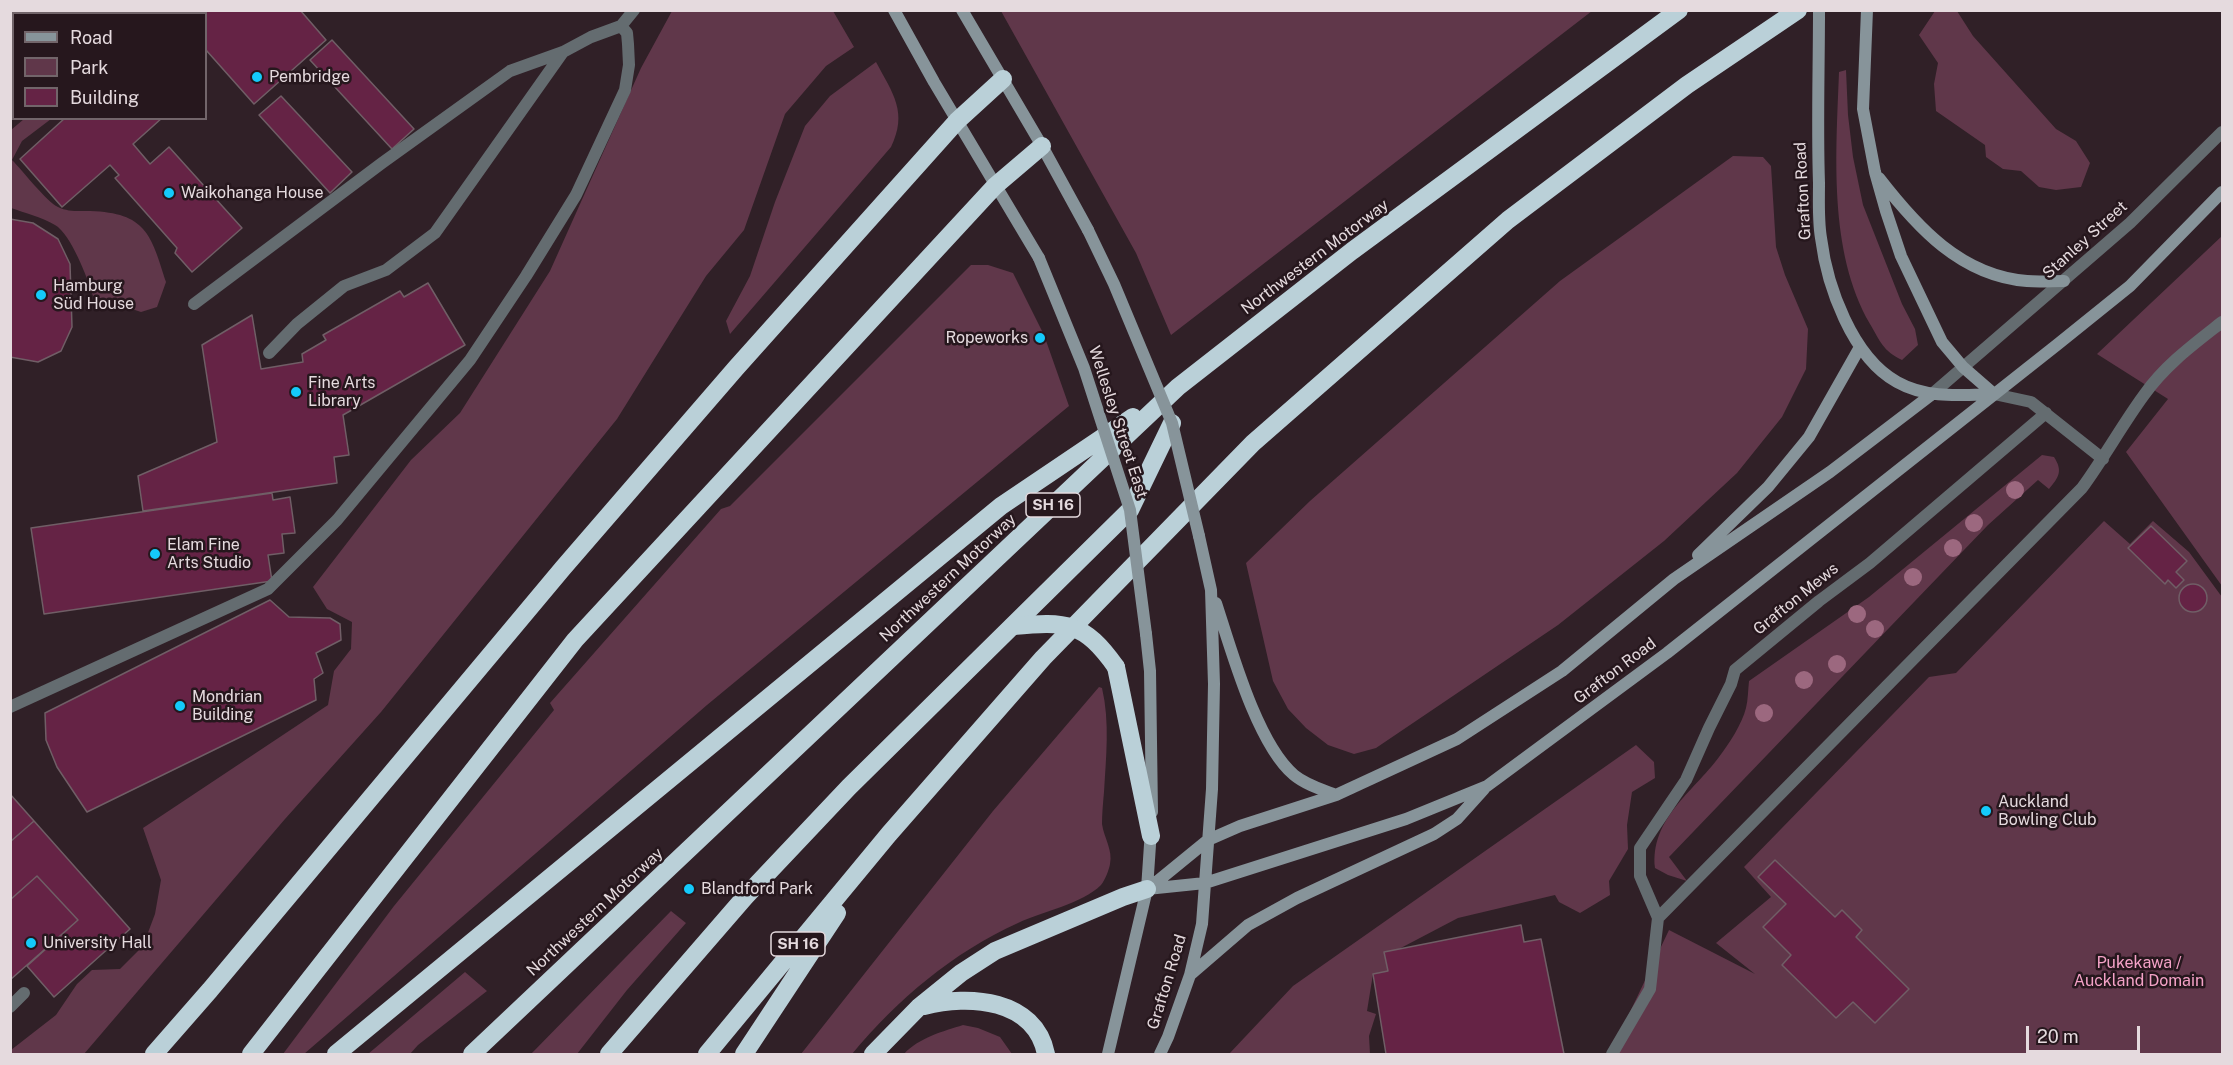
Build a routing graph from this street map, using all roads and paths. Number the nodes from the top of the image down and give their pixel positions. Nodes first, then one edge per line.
1 (634, 10) edge
2 (894, 10) edge
3 (962, 10) edge
4 (1679, 10) edge
5 (1798, 10) edge
6 (1819, 10) edge
7 (1867, 10) edge
8 (621, 26) junction
9 (563, 52) junction
10 (1003, 79) junction
11 (957, 121) junction
12 (2223, 132) edge
13 (1042, 146) junction
14 (1875, 172) junction
15 (995, 186) junction
16 (2223, 192) edge
17 (2064, 281) junction
18 (194, 304) dead end
19 (2223, 322) edge
20 (1860, 347) junction
21 (269, 353) dead end
22 (1963, 367) junction
23 (1178, 387) junction
24 (1994, 394) junction
25 (1931, 395) junction
26 (2046, 413) junction
27 (1172, 423) junction
28 (2103, 459) junction
29 (1130, 510) junction
30 (1674, 579) junction
31 (1211, 590) junction
32 (1013, 626) junction
33 (10, 707) edge
34 (1487, 786) junction
35 (1336, 795) junction
36 (889, 834) junction
37 (1151, 836) junction
38 (1208, 840) junction
39 (1204, 883) junction
40 (1147, 889) junction
41 (1658, 918) junction
42 (1190, 975) junction
43 (24, 993) dead end
44 (10, 1006) edge
45 (919, 1007) junction
46 (154, 1054) edge
47 (251, 1054) edge
48 (336, 1054) edge
49 (472, 1054) edge
50 (609, 1054) edge
51 (707, 1054) edge
52 (744, 1054) edge
53 (873, 1054) edge
54 (1046, 1054) edge
55 (1108, 1054) edge
56 (1160, 1054) edge
57 (1612, 1054) edge

1 - 8 street
2 - 11 main road, Wellesley Street East
3 - 10 main road
4 - 23 highway, Northwestern Motorway / SH 16
5 - 36 highway, SH 16
6 - 20 main road, Grafton Road
7 - 14 main road
8 - 9 street
8 - 33 street
9 - 18 street
9 - 21 street
10 - 11 highway
10 - 13 main road
11 - 15 main road, Wellesley Street East
11 - 46 highway
12 - 17 street, Stanley Street
13 - 15 highway
13 - 27 main road, bridge
14 - 17 main road
14 - 22 main road
15 - 29 main road, Wellesley Street East, bridge
15 - 47 highway
16 - 24 main road
17 - 22 street, Stanley Street
19 - 28 street
20 - 25 main road, Grafton Road
20 - 30 main road
22 - 24 main road
22 - 25 street, Grafton Road
23 - 48 highway
23 - 49 highway, Northwestern Motorway / SH 16
24 - 25 main road, Grafton Road
24 - 26 street
24 - 34 main road, Grafton Road
25 - 30 main road, Grafton Road
26 - 28 street
26 - 41 street, Grafton Mews
27 - 29 highway
27 - 31 main road, bridge
28 - 41 street
29 - 32 highway
29 - 37 main road, Wellesley Street East, bridge
30 - 35 main road, Grafton Road
31 - 35 main road
31 - 38 main road
32 - 37 highway, bridge
32 - 50 highway
34 - 39 main road, Grafton Road
34 - 42 main road
35 - 38 main road, Grafton Road
36 - 51 highway, SH 16
36 - 52 highway
37 - 40 main road, Wellesley Street East
38 - 39 main road
38 - 40 main road, Grafton Road
39 - 40 main road, Grafton Road
39 - 42 main road, Grafton Road
40 - 45 highway
40 - 55 main road
41 - 57 street, Grafton Mews
42 - 56 main road, Grafton Road
43 - 44 street
45 - 53 highway
45 - 54 highway

